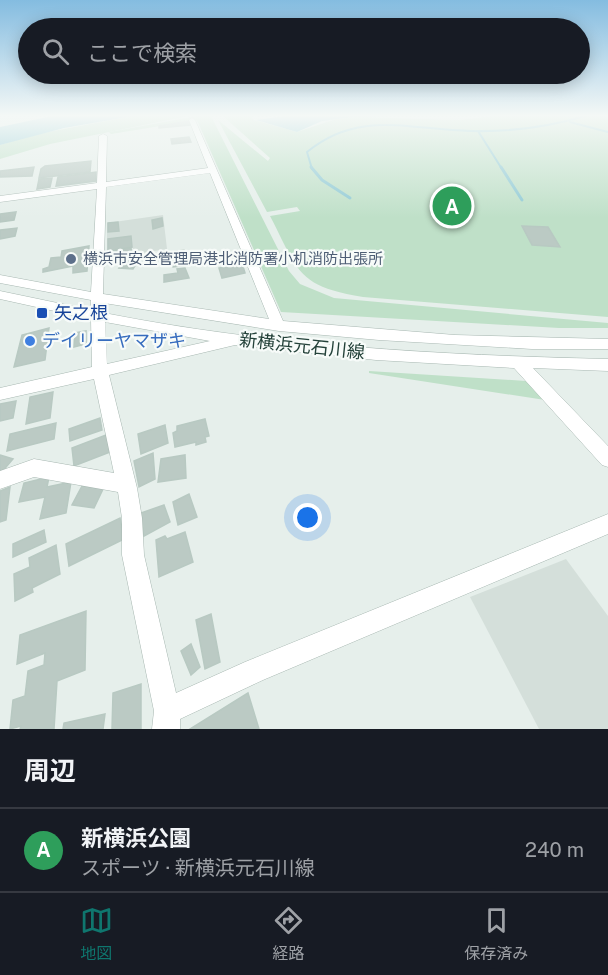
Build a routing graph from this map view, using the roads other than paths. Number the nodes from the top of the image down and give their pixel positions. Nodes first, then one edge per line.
1 (102, 150) edge
2 (205, 150) edge
3 (214, 170) junction
4 (101, 185) junction
5 (0, 199) edge
6 (0, 279) edge
7 (0, 296) edge
8 (97, 298) junction
9 (97, 316) junction
10 (279, 326) junction
11 (236, 340) junction
12 (608, 344) edge
13 (519, 363) junction
14 (608, 364) edge
15 (100, 371) junction
16 (0, 394) edge
17 (608, 459) edge
18 (0, 480) edge
19 (126, 484) junction
20 (608, 525) edge
21 (166, 720) edge

1 - 4 street
2 - 3 street
3 - 4 street
3 - 10 street
4 - 5 street
4 - 8 street
6 - 8 street, 新横浜元石川線
7 - 9 street, 新横浜元石川線
8 - 9 street
8 - 10 street, 新横浜元石川線
9 - 11 street, 新横浜元石川線
9 - 15 street
10 - 12 street, 新横浜元石川線
11 - 13 street, 新横浜元石川線
11 - 15 street
13 - 14 street, 新横浜元石川線
13 - 17 street
15 - 16 street
15 - 19 street
18 - 19 street
19 - 21 street
20 - 21 street

